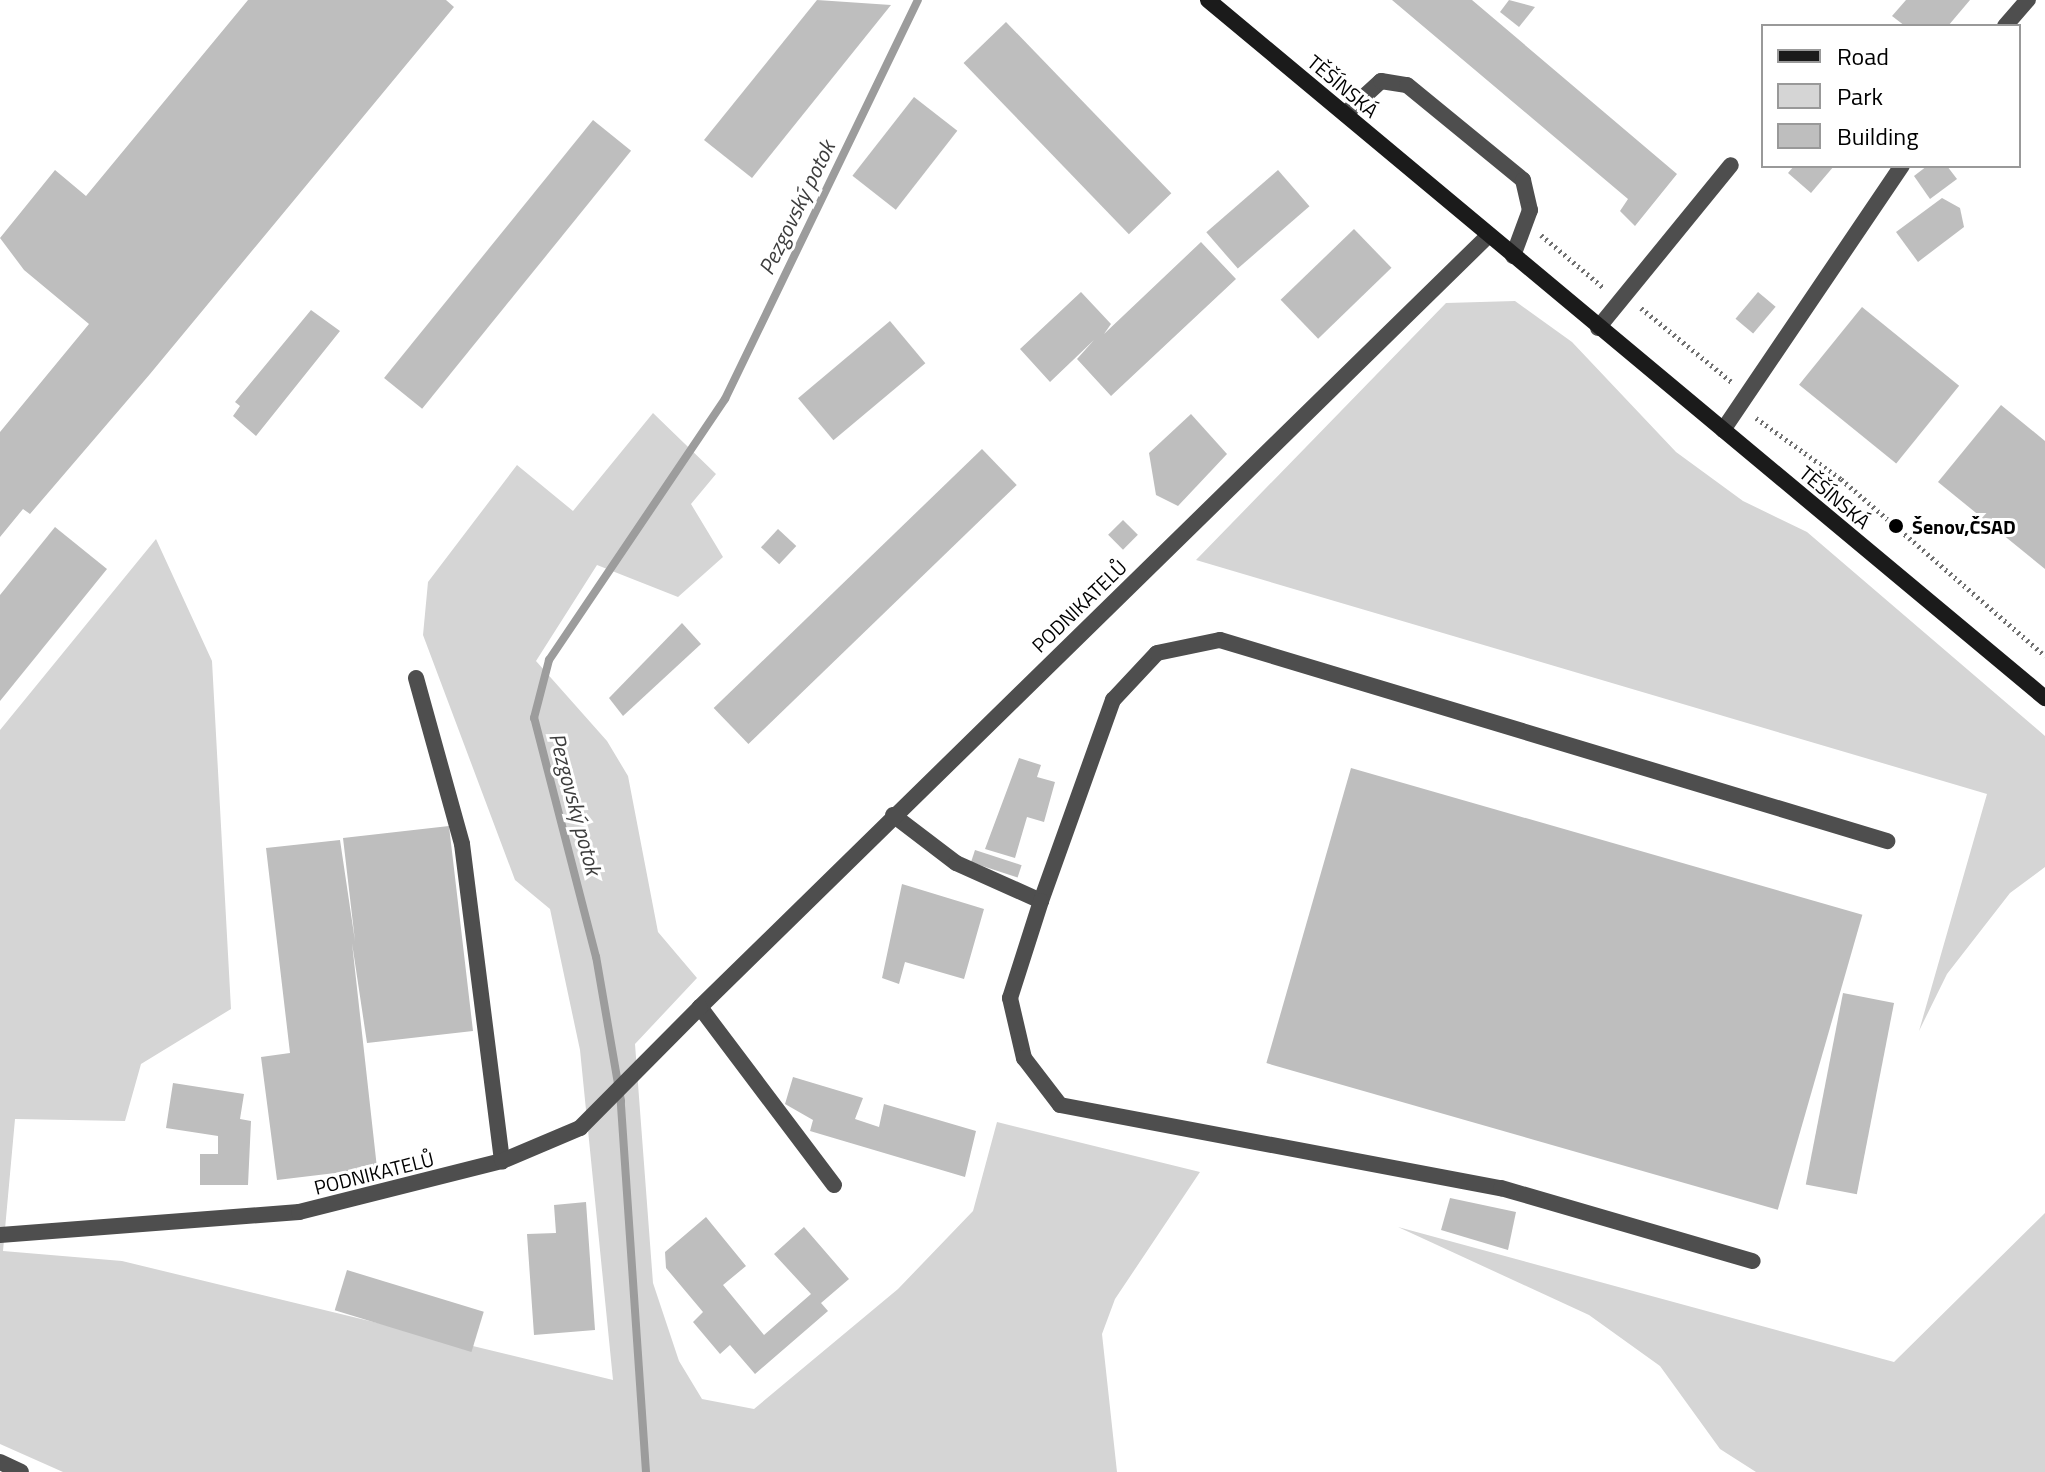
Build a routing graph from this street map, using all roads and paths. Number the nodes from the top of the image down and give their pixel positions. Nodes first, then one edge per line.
1 (1208, 0) edge
2 (2028, 0) edge
3 (2007, 24) edge
4 (1345, 114) junction
5 (1731, 165) dead end
6 (1901, 168) edge
7 (1528, 224) junction
8 (1489, 235) junction
9 (1513, 256) junction
10 (1622, 299) junction
11 (1598, 328) junction
12 (1744, 400) junction
13 (1723, 430) junction
14 (2045, 656) edge
15 (416, 678) dead end
16 (2045, 698) edge
17 (893, 815) junction
18 (1887, 841) dead end
19 (1041, 901) junction
20 (700, 1007) junction
21 (502, 1161) junction
22 (834, 1185) dead end
23 (0, 1235) edge
24 (1753, 1261) dead end
25 (0, 1462) edge
26 (21, 1472) edge

1 - 4 main road, TĚŠÍNSKÁ
2 - 3 street
4 - 7 street
4 - 8 main road, TĚŠÍNSKÁ
5 - 10 street
6 - 12 street
7 - 9 street
7 - 10 path
8 - 9 main road, TĚŠÍNSKÁ
8 - 17 street, PODNIKATELŮ
9 - 11 main road, TĚŠÍNSKÁ
10 - 11 street
10 - 12 path
11 - 13 main road, TĚŠÍNSKÁ
12 - 13 street
12 - 14 path
13 - 16 main road, TĚŠÍNSKÁ
15 - 21 street
17 - 19 street
17 - 20 street, PODNIKATELŮ
18 - 19 street
19 - 24 street
20 - 21 street, PODNIKATELŮ
20 - 22 street
21 - 23 street, PODNIKATELŮ
25 - 26 street

